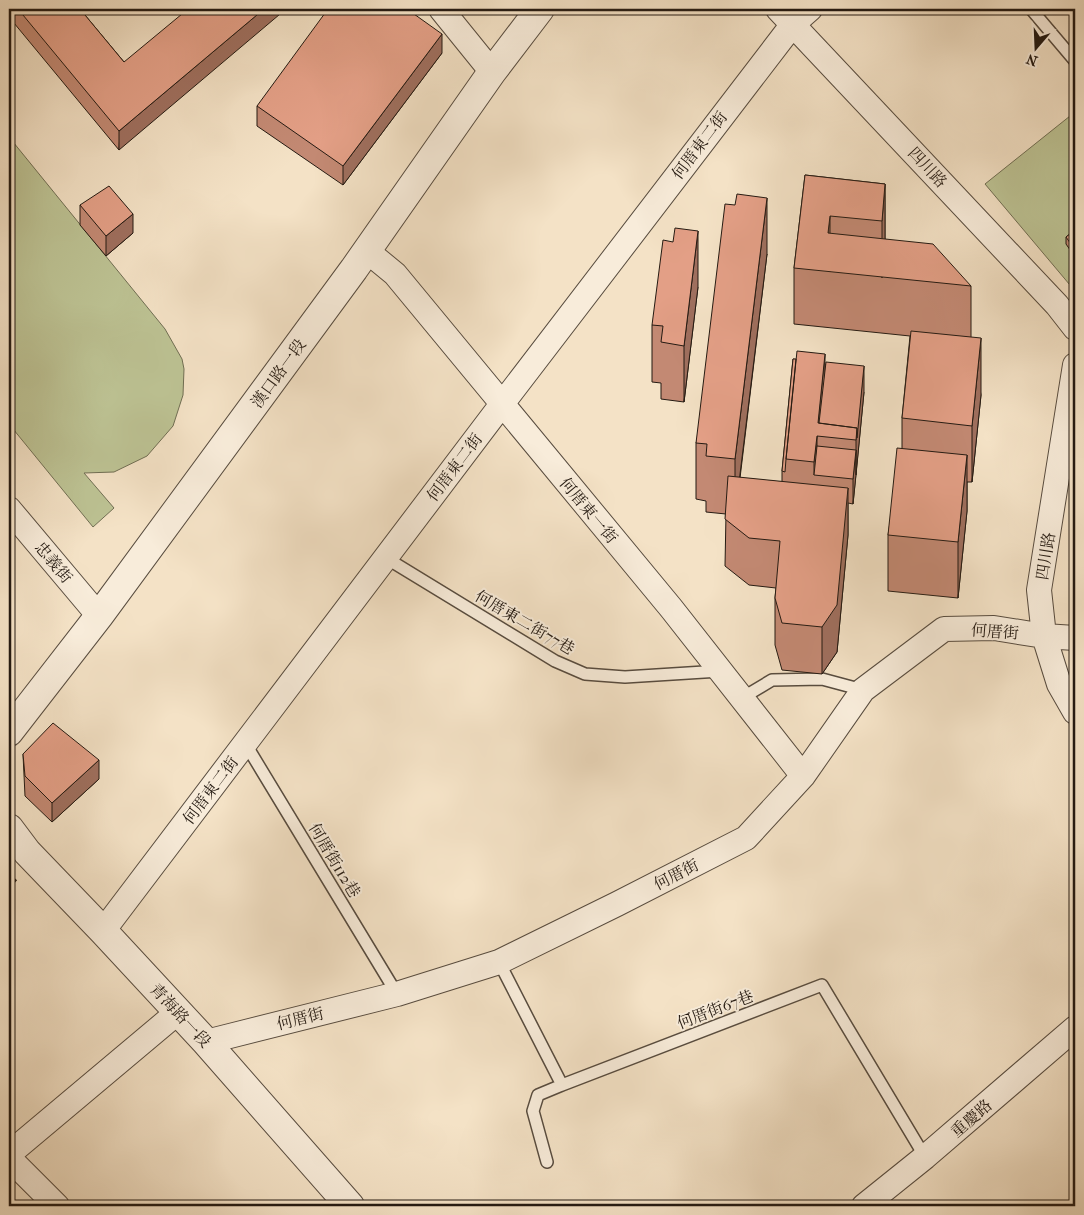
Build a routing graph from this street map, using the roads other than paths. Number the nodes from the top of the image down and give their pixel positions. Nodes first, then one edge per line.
1 (441, 9) edge
2 (540, 9) edge
3 (1031, 9) edge
4 (794, 14) edge
5 (1073, 52) edge
6 (492, 72) junction
7 (367, 251) junction
8 (1075, 328) edge
9 (1075, 365) edge
10 (502, 404) junction
11 (9, 509) edge
12 (386, 558) junction
13 (99, 616) junction
14 (1044, 636) junction
15 (1075, 638) edge
16 (720, 670) junction
17 (863, 690) junction
18 (742, 698) junction
19 (1075, 712) edge
20 (9, 732) edge
21 (245, 743) junction
22 (803, 776) junction
23 (9, 828) edge
24 (103, 931) junction
25 (499, 962) junction
26 (397, 994) junction
27 (178, 1012) junction
28 (1075, 1028) edge
29 (206, 1042) junction
30 (562, 1085) junction
31 (9, 1154) edge
32 (925, 1157) junction
33 (9, 1158) edge
34 (547, 1162) dead end
35 (57, 1206) edge
36 (350, 1206) edge
37 (864, 1206) edge

1 - 6 street
2 - 6 street, 漢口路一段
3 - 5 lane
4 - 8 street, 四川路
4 - 10 street, 何厝東二街
6 - 7 street, 漢口路一段
7 - 10 street, 何厝東一街
7 - 13 street, 漢口路一段
9 - 14 street, 四川路
10 - 12 street, 何厝東二街
10 - 16 street, 何厝東一街
11 - 13 street, 忠義街
12 - 16 lane, 何厝東二街77巷
12 - 21 street, 何厝東二街
13 - 20 street, 漢口路一段
14 - 15 street, 何厝街
14 - 17 street, 何厝街
14 - 19 street, 四川路
16 - 18 street, 何厝東一街
17 - 18 lane
17 - 22 street, 何厝街
18 - 22 street, 何厝東一街
21 - 24 street, 何厝東二街
21 - 26 lane, 何厝街112巷
22 - 25 street, 何厝街
23 - 24 street, 青海路一段
24 - 27 street, 青海路一段
25 - 26 street, 何厝街
25 - 30 lane
26 - 29 street, 何厝街
27 - 29 street, 青海路一段
27 - 31 street
28 - 32 street, 重慶路
29 - 36 street, 青海路一段
30 - 32 lane, 何厝街67巷
30 - 34 lane
32 - 37 street, 重慶路
33 - 35 street

